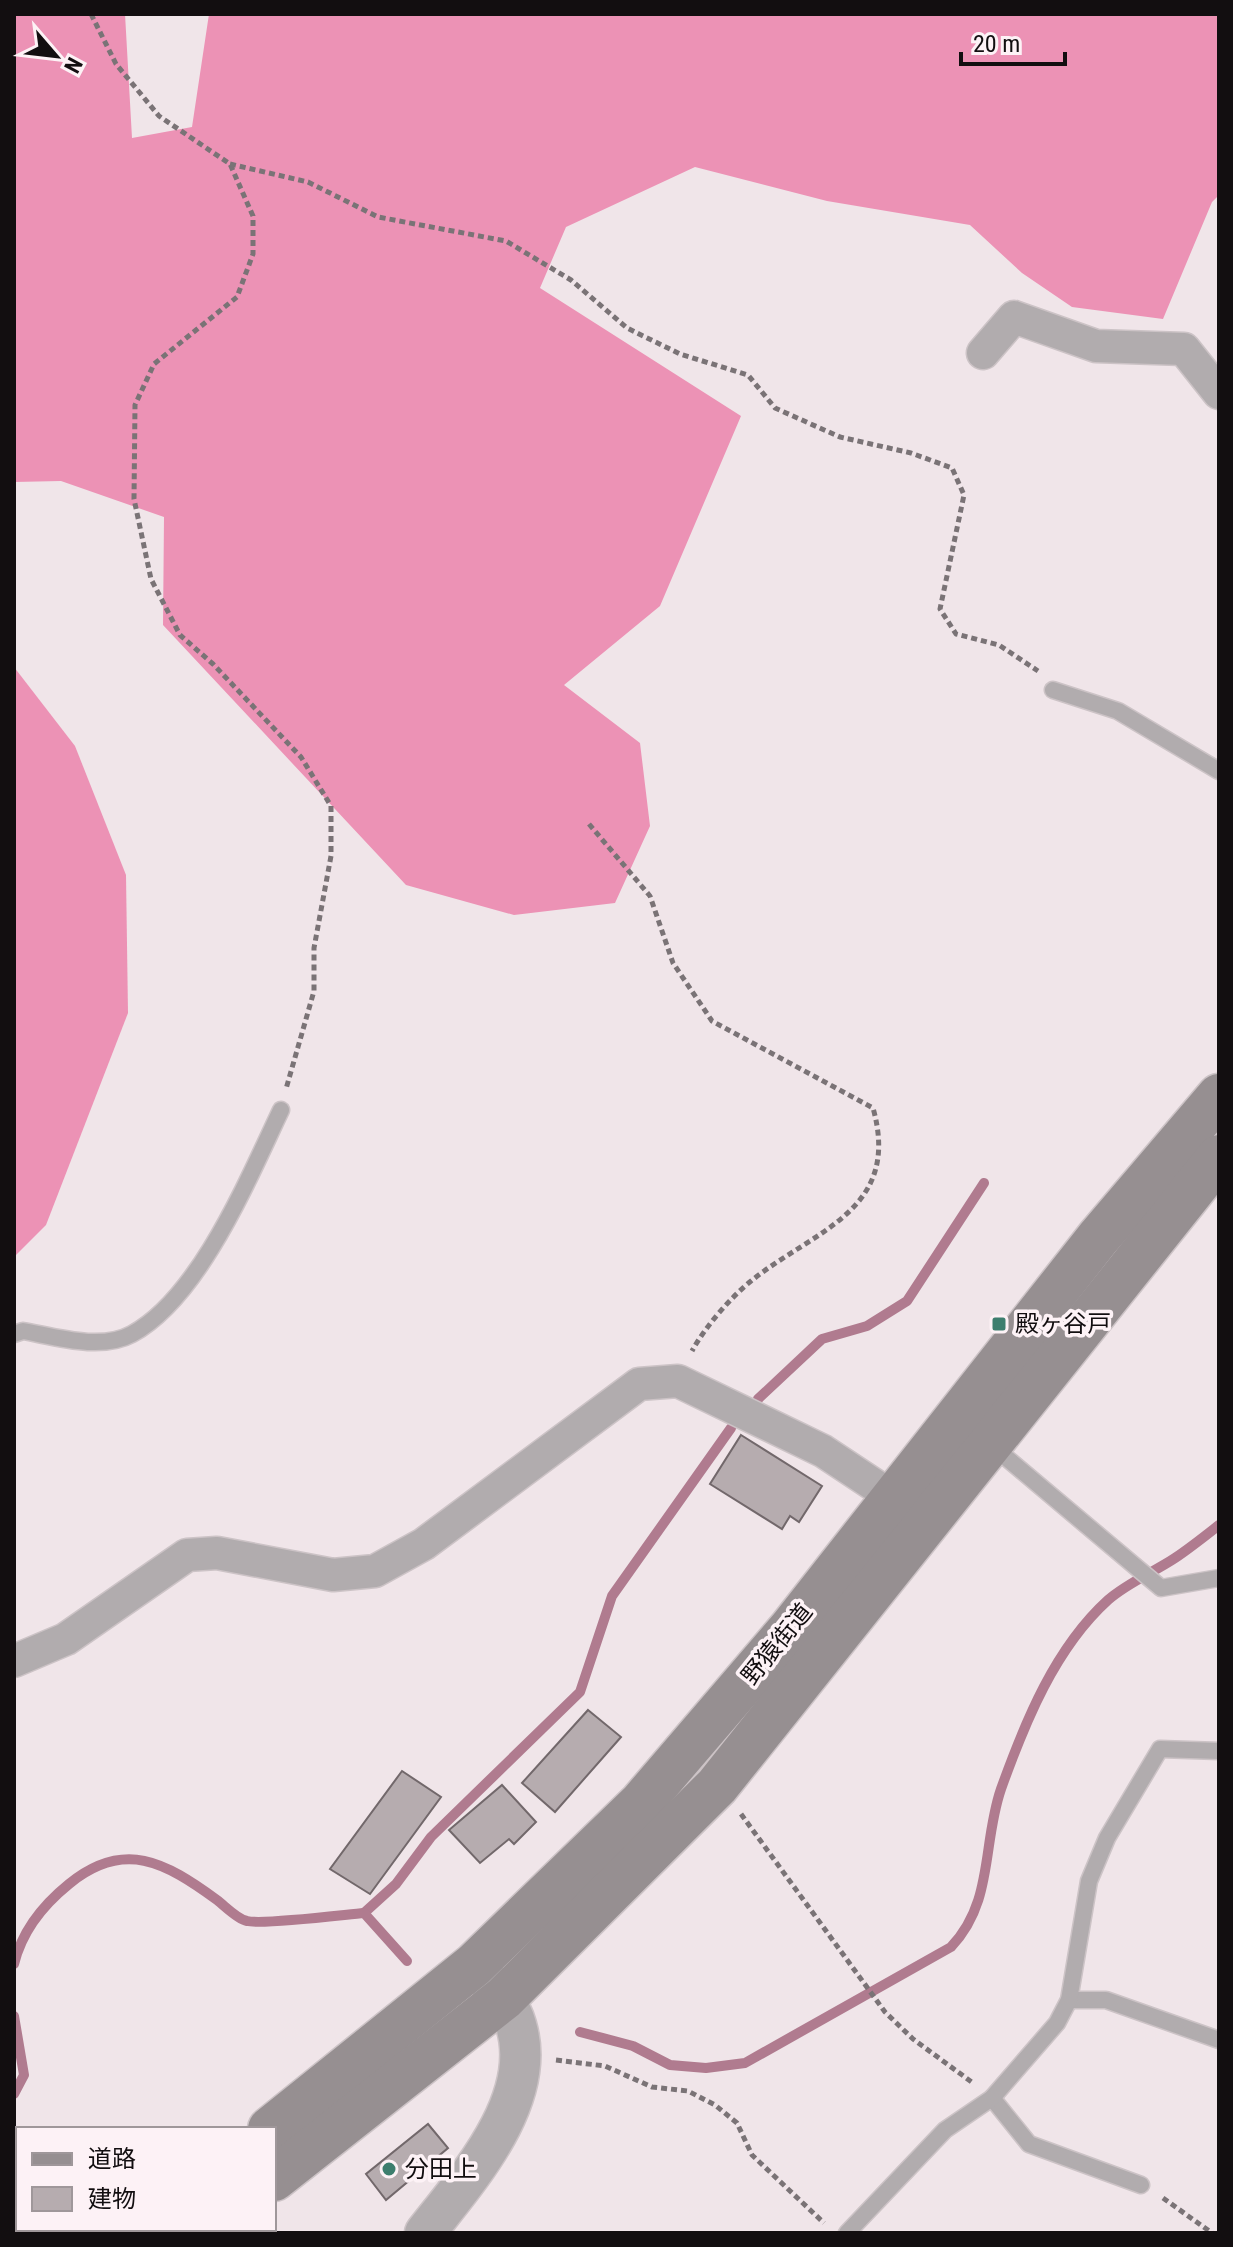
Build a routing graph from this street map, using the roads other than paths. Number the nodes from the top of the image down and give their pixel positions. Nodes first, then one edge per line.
1 (983, 353) dead end
2 (1219, 393) edge
3 (1053, 690) road end
4 (1219, 771) edge
5 (1219, 1096) edge
6 (281, 1110) road end
7 (1219, 1157) edge
8 (14, 1334) edge
9 (990, 1444) junction
10 (894, 1496) junction
11 (928, 1522) junction
12 (1219, 1578) edge
13 (14, 1661) edge
14 (1219, 1751) edge
15 (474, 1965) junction
16 (504, 1998) junction
17 (1069, 2000) junction
18 (1219, 2040) edge
19 (992, 2098) junction
20 (272, 2127) edge
21 (276, 2177) edge
22 (1141, 2185) road end
23 (425, 2233) edge
24 (847, 2233) edge

1 - 2 street
3 - 4 lane
5 - 10 main road, 野猿街道
6 - 8 lane
7 - 9 main road, 野猿街道
9 - 11 main road, 野猿街道
9 - 12 lane
10 - 11 street
10 - 13 street
10 - 15 main road, 野猿街道
11 - 16 main road, 野猿街道
14 - 17 lane
15 - 16 street
15 - 20 main road, 野猿街道
16 - 21 main road, 野猿街道
16 - 23 street
17 - 18 lane
17 - 19 lane
19 - 22 lane
19 - 24 lane

